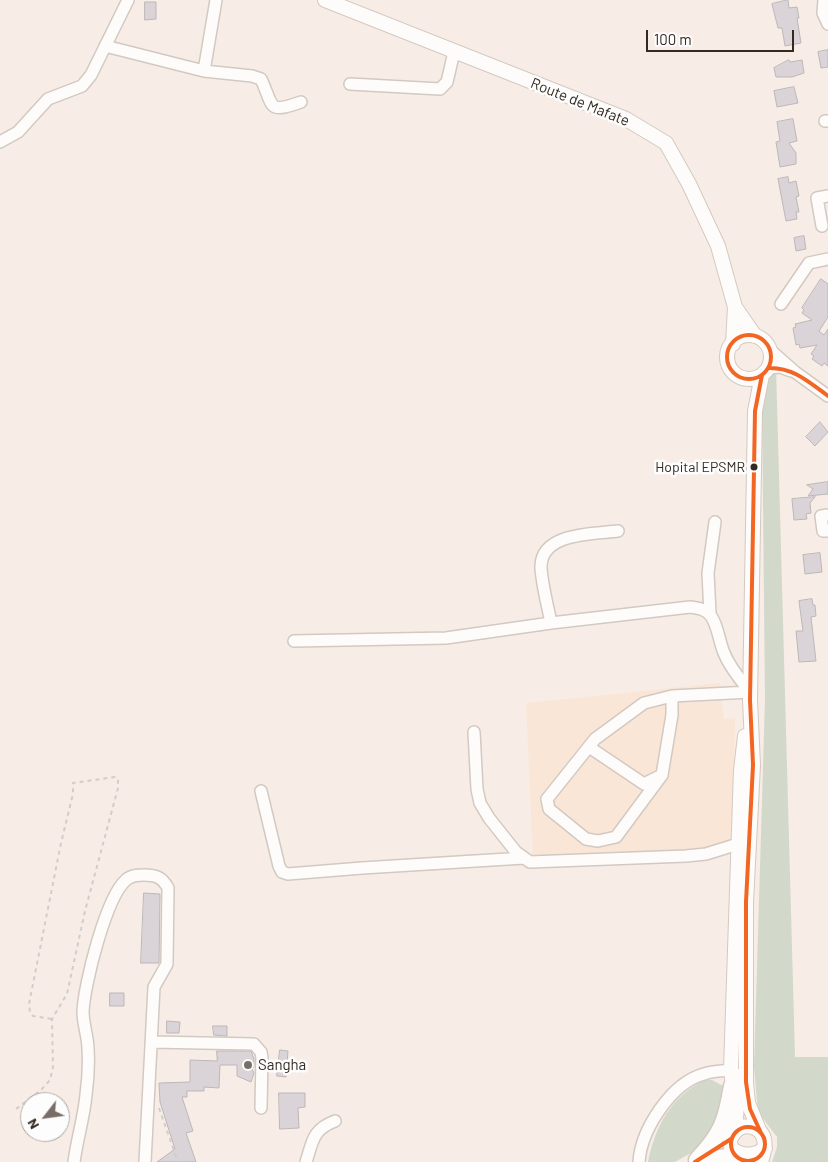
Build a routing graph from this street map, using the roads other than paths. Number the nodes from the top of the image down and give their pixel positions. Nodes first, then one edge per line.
1 (128, 0) edge
2 (216, 0) edge
3 (325, 0) edge
4 (824, 0) edge
5 (828, 24) edge
6 (105, 46) junction
7 (454, 52) junction
8 (204, 70) junction
9 (350, 84) dead end
10 (301, 102) dead end
11 (0, 142) edge
12 (828, 196) edge
13 (822, 226) dead end
14 (828, 259) edge
15 (781, 304) dead end
16 (735, 306) junction
17 (755, 336) junction
18 (732, 344) junction
19 (770, 350) junction
20 (765, 372) junction
21 (795, 372) junction
22 (738, 376) junction
23 (828, 396) edge
24 (755, 410) junction
25 (828, 515) edge
26 (715, 522) dead end
27 (618, 531) dead end
28 (828, 531) edge
29 (710, 614) junction
30 (551, 623) junction
31 (294, 641) dead end
32 (672, 696) junction
33 (750, 696) junction
34 (474, 732) dead end
35 (589, 747) junction
36 (662, 776) junction
37 (261, 791) dead end
38 (744, 844) junction
39 (524, 858) junction
40 (151, 1042) junction
41 (737, 1079) junction
42 (262, 1108) dead end
43 (335, 1121) dead end
44 (758, 1130) junction
45 (732, 1136) junction
46 (763, 1155) edge
47 (741, 1160) edge
48 (701, 1161) edge
49 (74, 1162) edge
50 (144, 1162) edge
51 (306, 1162) edge
52 (639, 1162) edge

1 - 6 street
2 - 8 street
3 - 7 main road, Route de Mafate
4 - 5 street
6 - 8 street
6 - 11 street
7 - 9 street
7 - 16 main road, Route de Mafate
8 - 10 street
12 - 13 street
14 - 15 street
16 - 17 main road, Route de Mafate
16 - 18 main road, Route de Mafate
17 - 18 main road
17 - 19 main road
18 - 22 main road
19 - 20 main road
19 - 21 street
20 - 21 street
20 - 22 main road
20 - 24 main road
21 - 23 street
22 - 24 main road
24 - 33 main road
25 - 28 street
26 - 29 street
27 - 30 street
29 - 30 street
29 - 33 street
30 - 31 street
32 - 33 street
32 - 35 street
32 - 36 street
33 - 38 main road
34 - 39 street
35 - 36 street
35 - 36 street
37 - 39 street
38 - 39 street
38 - 41 main road
38 - 41 main road
40 - 42 street
40 - 49 street
40 - 50 street
41 - 44 main road
41 - 45 main road
41 - 48 highway
41 - 52 street
43 - 51 street
44 - 45 main road
44 - 46 main road
45 - 47 main road
45 - 48 highway
46 - 47 main road
47 - 48 highway

